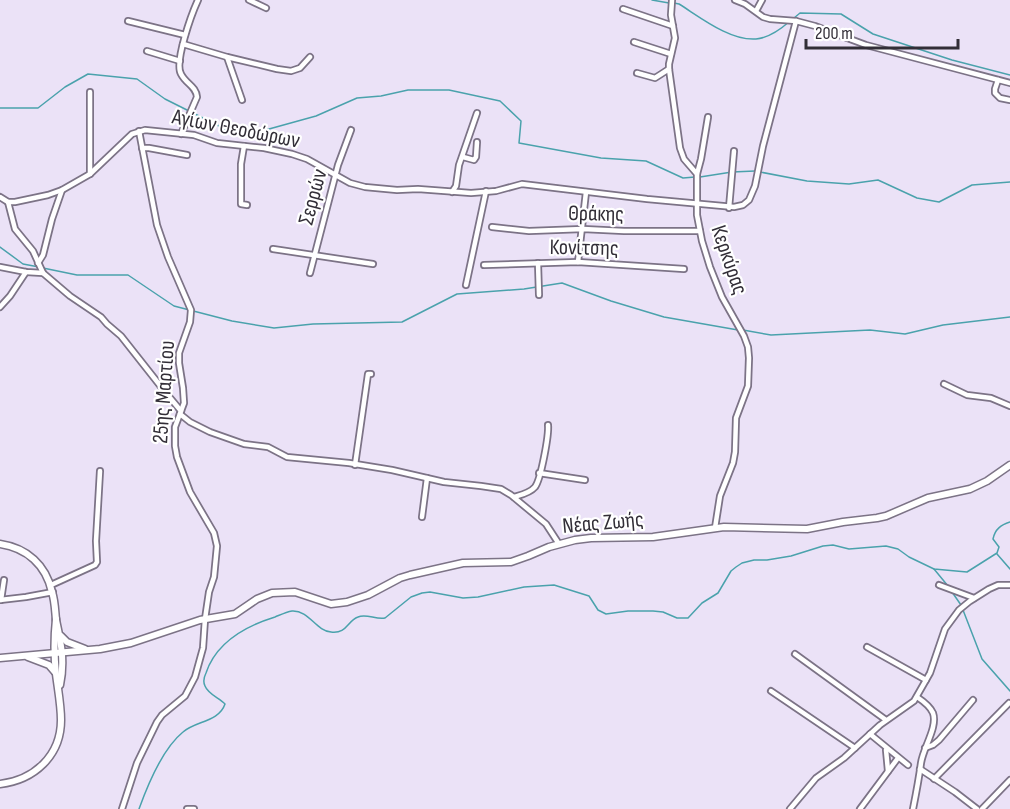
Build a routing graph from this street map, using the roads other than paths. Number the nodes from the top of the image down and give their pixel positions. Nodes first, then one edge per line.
1 (198, 0) edge
2 (249, 0) edge
3 (672, 0) edge
4 (735, 0) edge
5 (762, 0) edge
6 (266, 8) dead end
7 (623, 9) dead end
8 (756, 11) junction
9 (128, 21) dead end
10 (796, 21) junction
11 (673, 26) junction
12 (185, 35) junction
13 (634, 42) dead end
14 (183, 44) junction
15 (147, 51) dead end
16 (671, 54) junction
17 (226, 57) junction
18 (310, 57) dead end
19 (180, 61) junction
20 (669, 69) junction
21 (638, 73) dead end
22 (998, 80) junction
23 (1010, 83) edge
24 (90, 92) dead end
25 (242, 100) dead end
26 (1010, 100) edge
27 (477, 113) dead end
28 (708, 117) dead end
29 (351, 130) dead end
30 (140, 131) junction
31 (181, 134) junction
32 (477, 142) dead end
33 (244, 146) junction
34 (142, 148) junction
35 (734, 151) dead end
36 (187, 155) dead end
37 (462, 158) junction
38 (234, 166) dead end
39 (242, 168) junction
40 (90, 174) junction
41 (697, 174) junction
42 (335, 175) junction
43 (62, 190) junction
44 (486, 191) junction
45 (452, 192) junction
46 (586, 192) junction
47 (0, 197) edge
48 (8, 202) junction
49 (697, 203) junction
50 (247, 205) dead end
51 (729, 208) junction
52 (492, 227) dead end
53 (583, 229) junction
54 (700, 231) junction
55 (273, 249) dead end
56 (315, 255) junction
57 (38, 262) junction
58 (578, 262) junction
59 (538, 263) junction
60 (373, 264) dead end
61 (484, 265) dead end
62 (0, 267) edge
63 (684, 269) dead end
64 (26, 272) junction
65 (43, 273) junction
66 (310, 273) dead end
67 (466, 285) dead end
68 (539, 295) dead end
69 (0, 307) edge
70 (371, 374) dead end
71 (944, 384) dead end
72 (1010, 406) edge
73 (181, 412) junction
74 (548, 425) dead end
75 (355, 465) junction
76 (1010, 465) edge
77 (100, 471) dead end
78 (539, 473) junction
79 (427, 478) junction
80 (585, 480) dead end
81 (514, 497) junction
82 (422, 517) dead end
83 (714, 528) junction
84 (559, 543) junction
85 (0, 544) edge
86 (4, 580) dead end
87 (939, 585) dead end
88 (1010, 585) edge
89 (52, 589) junction
90 (974, 598) junction
91 (0, 600) edge
92 (56, 619) junction
93 (205, 619) junction
94 (60, 635) junction
95 (867, 647) dead end
96 (89, 650) junction
97 (59, 653) junction
98 (795, 654) dead end
99 (25, 656) junction
100 (0, 658) edge
101 (56, 677) junction
102 (926, 680) junction
103 (59, 690) junction
104 (771, 691) dead end
105 (916, 697) junction
106 (973, 700) dead end
107 (1009, 703) edge
108 (886, 720) junction
109 (870, 735) junction
110 (855, 748) junction
111 (886, 748) junction
112 (925, 748) junction
113 (898, 758) junction
114 (908, 765) dead end
115 (921, 769) junction
116 (888, 771) junction
117 (934, 779) junction
118 (1010, 780) edge
119 (0, 784) edge
120 (122, 809) edge
121 (187, 809) edge
122 (194, 809) edge
123 (790, 809) edge
124 (860, 809) edge
125 (913, 809) edge
126 (980, 809) edge

1 - 12 street
2 - 6 street
3 - 11 street
4 - 8 street
5 - 8 street
7 - 11 street
8 - 10 street
9 - 12 street
10 - 22 street
10 - 51 street
11 - 16 street
12 - 14 street
13 - 16 street
14 - 17 street
14 - 19 street
15 - 19 street
16 - 20 street
17 - 18 street
17 - 25 street
19 - 31 street
20 - 21 street
20 - 41 street
22 - 23 street
22 - 26 street
24 - 40 street
27 - 37 street
28 - 41 street, Κερκύρας
29 - 42 street, Σερρών
30 - 31 street, Αγίων Θεοδώρων
30 - 34 street, 25ης Μαρτίου
30 - 40 street, Αγίων Θεοδώρων
31 - 33 street, Αγίων Θεοδώρων
32 - 37 street
33 - 39 street
33 - 42 street, Αγίων Θεοδώρων
34 - 36 street
34 - 73 street, 25ης Μαρτίου
35 - 51 street
37 - 45 street
38 - 39 street
39 - 50 street
40 - 43 street, Αγίων Θεοδώρων
41 - 49 street, Κερκύρας
42 - 45 street, Αγίων Θεοδώρων
42 - 56 street, Σερρών
43 - 48 street, Αγίων Θεοδώρων
43 - 57 street
44 - 45 street, Αγίων Θεοδώρων
44 - 46 street, Αγίων Θεοδώρων
44 - 67 street
46 - 49 street, Αγίων Θεοδώρων
46 - 53 street
47 - 48 street
48 - 57 street
49 - 51 street, Αγίων Θεοδώρων
49 - 54 street, Κερκύρας
52 - 53 street, Θράκης
53 - 54 street, Θράκης
53 - 58 street
54 - 83 street, Κερκύρας
55 - 56 street
56 - 60 street
56 - 66 street, Σερρών
57 - 65 street
58 - 59 street, Κονίτσης
58 - 63 street, Κονίτσης
59 - 61 street, Κονίτσης
59 - 68 street
62 - 64 street
64 - 65 street
64 - 69 street
65 - 73 street
70 - 75 street
71 - 72 street
73 - 75 street
73 - 93 street, 25ης Μαρτίου
74 - 78 street
75 - 79 street
76 - 83 street, Νέας Ζωής
77 - 89 street
78 - 80 street
78 - 81 street
79 - 81 street
79 - 82 street
81 - 84 street
83 - 84 street, Νέας Ζωής
84 - 93 street, Νέας Ζωής
85 - 89 street
86 - 91 street
87 - 90 street
88 - 90 street
89 - 91 street
89 - 92 street
90 - 102 street
92 - 94 street
92 - 97 street
93 - 96 street, Νέας Ζωής
93 - 120 street, 25ης Μαρτίου
94 - 96 street
94 - 97 street
95 - 102 street
96 - 97 street, Νέας Ζωής
97 - 99 street, Νέας Ζωής
97 - 101 street
97 - 103 street
98 - 108 street
99 - 100 street, Νέας Ζωής
99 - 101 street
101 - 103 street
102 - 105 street
103 - 119 street
104 - 110 street
105 - 108 street
105 - 112 street
106 - 112 street
107 - 117 street
108 - 109 street
109 - 110 street
109 - 111 street
110 - 123 street
111 - 113 street
111 - 116 street
112 - 115 street
113 - 114 street
113 - 116 street
115 - 117 street
115 - 125 street
116 - 124 street
117 - 126 street
118 - 126 street
121 - 122 street

